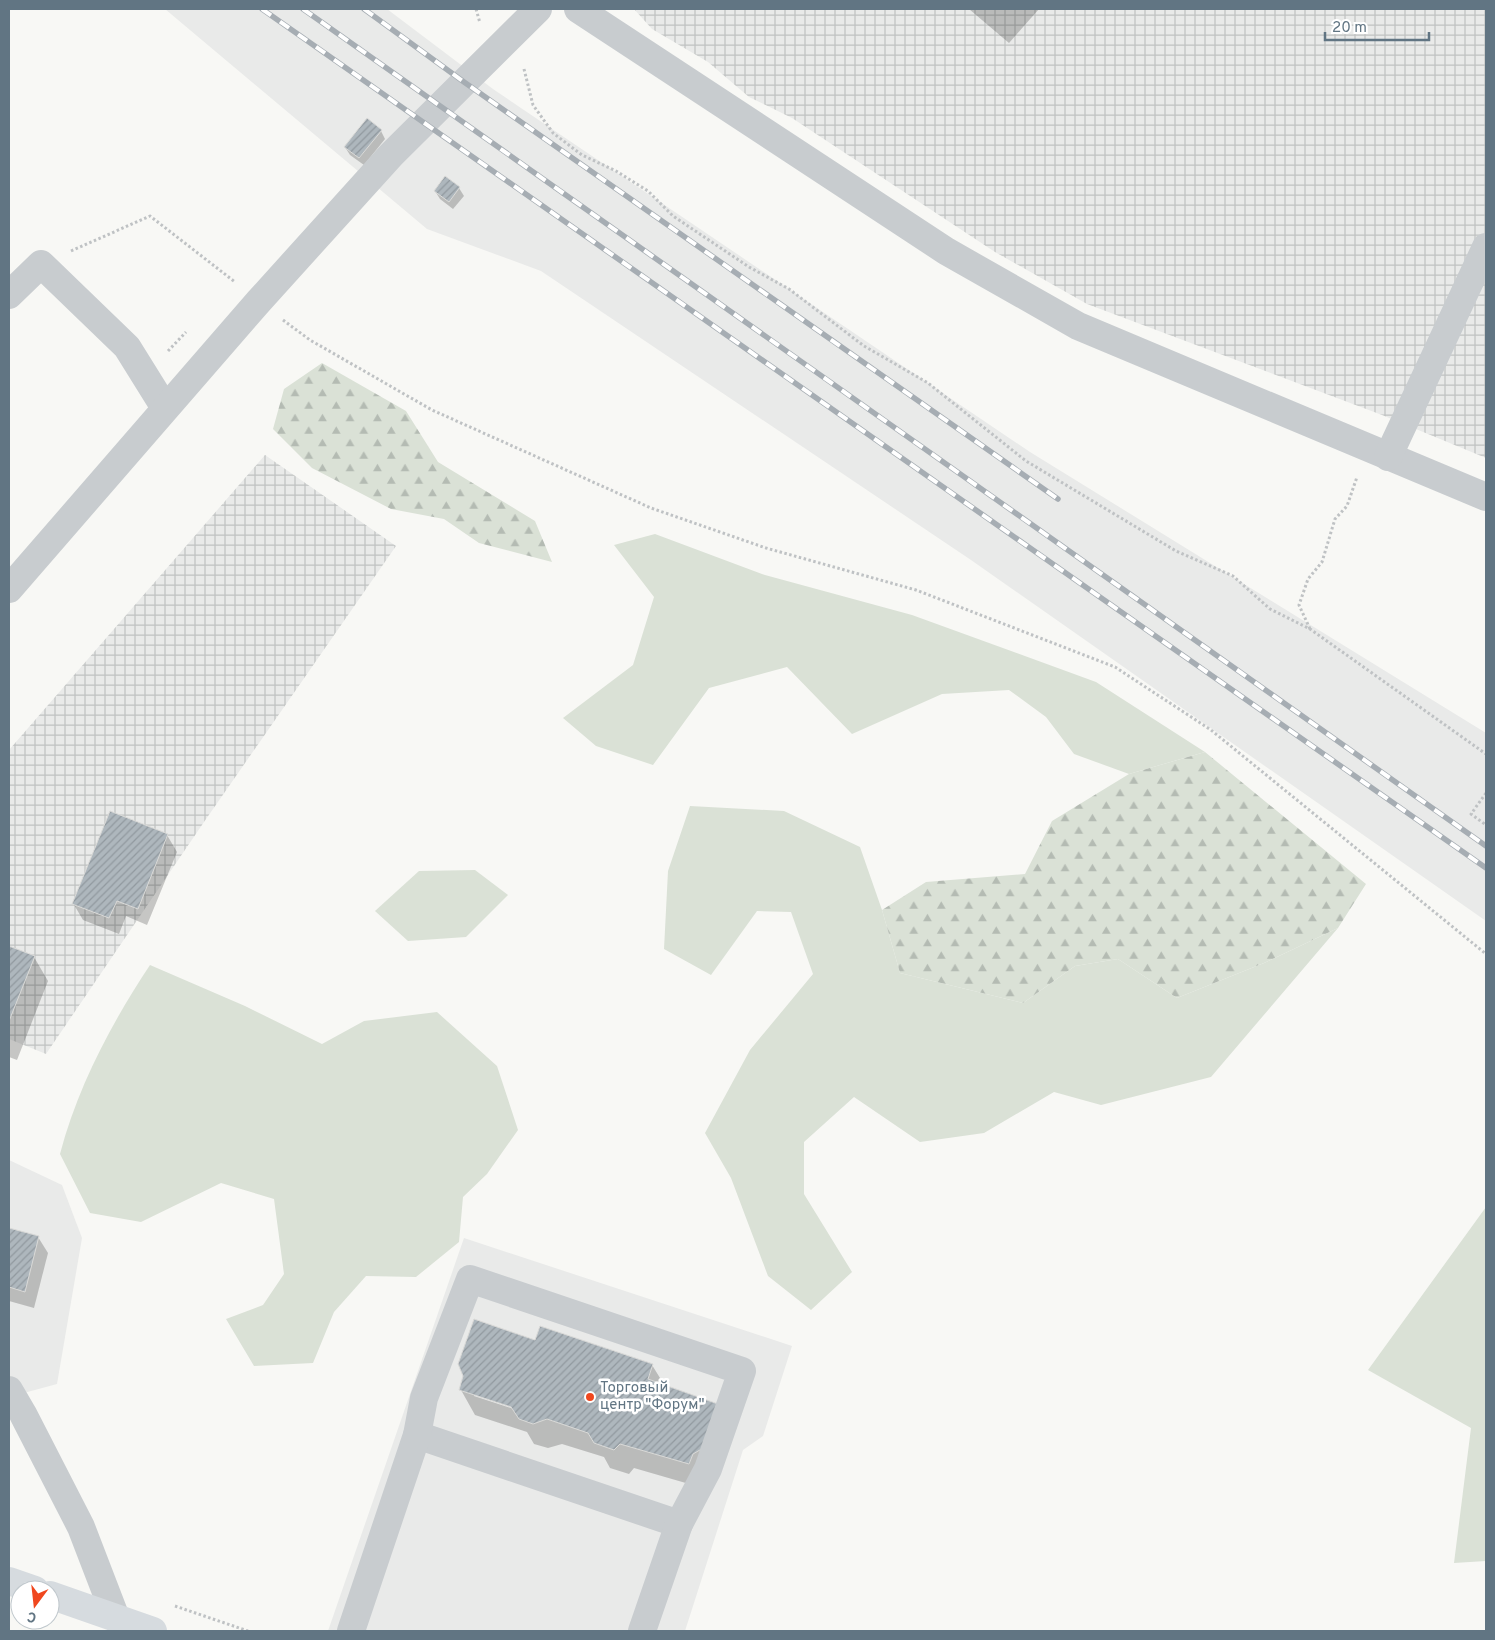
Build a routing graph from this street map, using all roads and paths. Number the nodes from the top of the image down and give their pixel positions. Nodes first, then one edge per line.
1 (476, 9) edge
2 (538, 9) edge
3 (578, 9) edge
4 (501, 46) junction
5 (1486, 247) edge
6 (41, 264) junction
7 (237, 283) dead end
8 (9, 295) edge
9 (288, 324) dead end
10 (165, 408) junction
11 (1388, 457) junction
12 (1358, 472) dead end
13 (1486, 497) edge
14 (9, 589) edge
15 (1310, 629) junction
16 (1486, 754) edge
17 (1486, 793) edge
18 (1486, 825) edge
19 (1486, 954) edge
20 (9, 1390) edge
21 (416, 1435) junction
22 (679, 1524) junction
23 (60, 1598) edge
24 (116, 1618) junction
25 (152, 1631) edge
26 (351, 1631) edge
27 (642, 1631) edge

1 - 4 path
2 - 4 street
3 - 11 street
4 - 10 street
4 - 15 path
5 - 11 street
6 - 7 path
6 - 8 street
6 - 10 street
9 - 19 path
10 - 14 street
11 - 13 street
12 - 15 path
15 - 16 path
17 - 18 path
20 - 24 street
21 - 22 street
21 - 22 street
21 - 26 street
22 - 27 street
23 - 24 main road
24 - 25 main road

